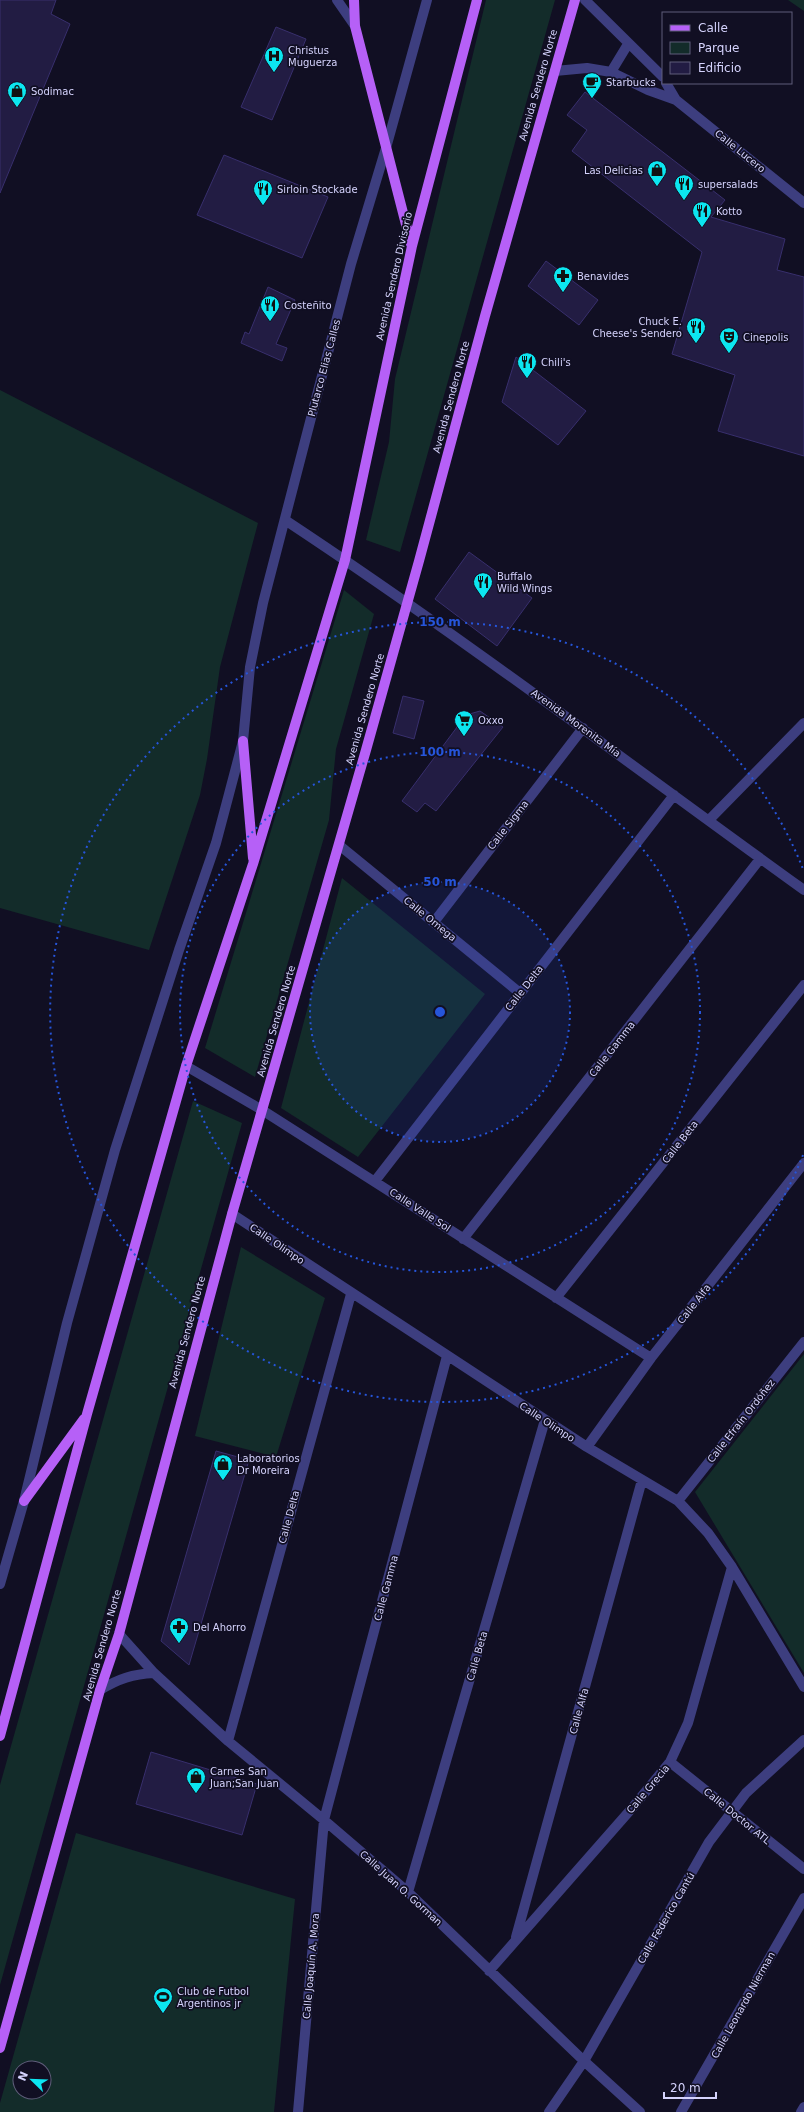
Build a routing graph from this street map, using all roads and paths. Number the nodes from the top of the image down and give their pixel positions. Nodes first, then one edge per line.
1 (337, 0) edge
2 (354, 0) edge
3 (427, 0) edge
4 (477, 0) edge
5 (575, 0) edge
6 (585, 0) edge
7 (355, 26) junction
8 (628, 44) junction
9 (555, 71) junction
10 (611, 72) junction
11 (662, 76) edge
12 (667, 84) edge
13 (676, 100) junction
14 (386, 148) junction
15 (804, 204) edge
16 (412, 246) junction
17 (285, 520) junction
18 (345, 560) junction
19 (408, 602) junction
20 (804, 723) edge
21 (583, 728) junction
22 (243, 741) junction
23 (674, 795) junction
24 (709, 820) junction
25 (339, 845) junction
26 (760, 859) junction
27 (253, 864) junction
28 (803, 886) edge
29 (434, 922) junction
30 (804, 986) edge
31 (520, 992) junction
32 (186, 1066) junction
33 (262, 1110) junction
34 (804, 1163) edge
35 (375, 1181) junction
36 (232, 1214) junction
37 (463, 1239) junction
38 (351, 1294) junction
39 (556, 1298) junction
40 (804, 1342) edge
41 (447, 1356) junction
42 (651, 1358) junction
43 (88, 1414) junction
44 (545, 1420) junction
45 (586, 1447) junction
46 (642, 1480) junction
47 (24, 1501) junction
48 (678, 1501) junction
49 (732, 1567) junction
50 (0, 1584) edge
51 (119, 1634) junction
52 (154, 1673) junction
53 (804, 1687) edge
54 (100, 1690) junction
55 (0, 1736) edge
56 (804, 1740) edge
57 (228, 1741) junction
58 (670, 1762) junction
59 (732, 1811) junction
60 (324, 1820) junction
61 (804, 1869) edge
62 (408, 1892) junction
63 (804, 1898) edge
64 (515, 1941) junction
65 (489, 1970) junction
66 (0, 2048) edge
67 (584, 2061) junction
68 (804, 2107) edge
69 (298, 2112) edge
70 (549, 2112) edge
71 (640, 2112) edge
72 (681, 2112) edge
73 (801, 2112) edge

1 - 7 street
2 - 7 main road
3 - 14 street, Plutarco Elias Calles
4 - 16 main road, Avenida Sendero Divisorio
5 - 9 main road, Avenida Sendero Norte
6 - 8 street
7 - 14 main road
8 - 10 street
8 - 11 street
9 - 10 street, Calle Lucero
9 - 19 main road, Avenida Sendero Norte
10 - 13 street, Calle Lucero
12 - 13 street, Calle Lucero
13 - 15 street, Calle Lucero
14 - 16 main road
14 - 17 street, Plutarco Elias Calles
16 - 18 main road, Avenida Sendero Divisorio
17 - 18 street, Avenida Morenita Mía
17 - 22 street, Plutarco Elias Calles
18 - 19 street, Avenida Morenita Mía
18 - 27 main road
19 - 21 street, Avenida Morenita Mía
19 - 25 main road, Avenida Sendero Norte
20 - 24 street
21 - 23 street, Avenida Morenita Mía
21 - 29 street, Calle Sigma
22 - 27 main road
22 - 47 street
23 - 24 street, Avenida Morenita Mía
23 - 31 street, Calle Delta
24 - 26 street, Avenida Morenita Mía
25 - 29 street, Calle Omega
25 - 33 main road, Avenida Sendero Norte
26 - 28 street, Avenida Morenita Mía
26 - 37 street, Calle Gamma
27 - 32 main road
29 - 31 street, Calle Omega
30 - 39 street, Calle Beta
31 - 35 street, Calle Delta
32 - 33 street, Calle Valle Sol
32 - 43 main road
33 - 35 street, Calle Valle Sol
33 - 36 main road, Avenida Sendero Norte
34 - 42 street, Calle Alfa
35 - 37 street, Calle Valle Sol
36 - 38 street, Calle Olimpo
36 - 51 main road, Avenida Sendero Norte
37 - 39 street, Calle Valle Sol
38 - 41 street, Calle Olimpo
38 - 57 street, Calle Delta
39 - 42 street, Calle Valle Sol
40 - 48 street, Calle Efraín Ordóñez
41 - 44 street, Calle Olimpo
41 - 60 street, Calle Gamma
42 - 45 street, Calle Alfa
43 - 47 main road
43 - 55 main road
44 - 45 street, Calle Olimpo
44 - 62 street, Calle Beta
45 - 46 street, Calle Olimpo
46 - 48 street, Calle Olimpo
46 - 64 street, Calle Alfa
47 - 50 street
48 - 49 street, Calle Olimpo
49 - 53 street, Calle Olimpo
49 - 58 street, Calle Grecia
51 - 52 street, Calle Juan O. Gorman
51 - 54 main road, Avenida Sendero Norte
52 - 54 street
52 - 57 street, Calle Juan O. Gorman
54 - 66 main road, Avenida Sendero Norte
56 - 59 street, Calle Federico Cantú
57 - 60 street, Calle Juan O. Gorman
58 - 59 street, Calle Doctor ATL
58 - 64 street, Calle Grecia
59 - 61 street, Calle Doctor ATL
59 - 67 street, Calle Federico Cantú
60 - 62 street, Calle Juan O. Gorman
60 - 69 street, Calle Joaquín A. Mora
62 - 65 street, Calle Juan O. Gorman
63 - 72 street, Calle Leonardo Nierman
64 - 65 street, Calle Grecia
65 - 67 street, Calle Juan O. Gorman
67 - 70 street, Calle Federico Cantú
67 - 71 street, Calle Juan O. Gorman
68 - 73 street

